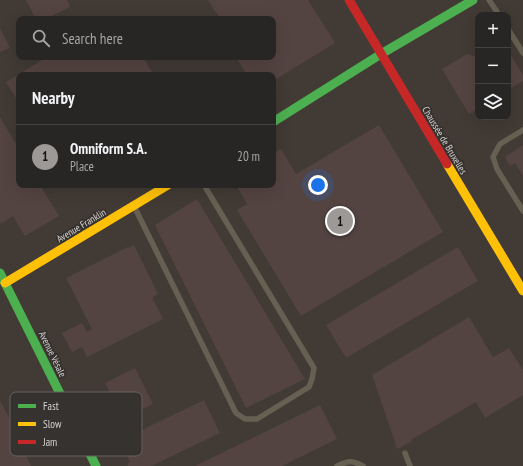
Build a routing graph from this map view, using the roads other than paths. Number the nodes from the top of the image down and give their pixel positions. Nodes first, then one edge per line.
1 (349, 0) edge
2 (473, 0) edge
3 (489, 0) edge
4 (497, 12) edge
5 (511, 34) edge
6 (523, 53) edge
7 (381, 54) junction
8 (276, 120) edge
9 (523, 130) edge
10 (163, 188) edge
11 (206, 188) edge
12 (134, 206) junction
13 (523, 211) edge
14 (0, 273) edge
15 (5, 283) junction
16 (523, 292) edge
17 (59, 392) edge
18 (405, 453) dead end
19 (91, 456) edge
20 (96, 466) edge
21 (337, 466) edge
22 (363, 466) edge
23 (410, 466) edge

1 - 7 street, Chaussée de Bruxelles
2 - 7 street
3 - 4 lane
5 - 6 lane
7 - 8 street
7 - 16 street, Chaussée de Bruxelles
9 - 13 lane
10 - 12 street, Avenue Franklin
11 - 12 lane
12 - 15 street, Avenue Franklin
14 - 15 street, Avenue Vésale
15 - 17 street, Avenue Vésale
18 - 23 lane
19 - 20 street, Avenue Vésale
21 - 22 lane

